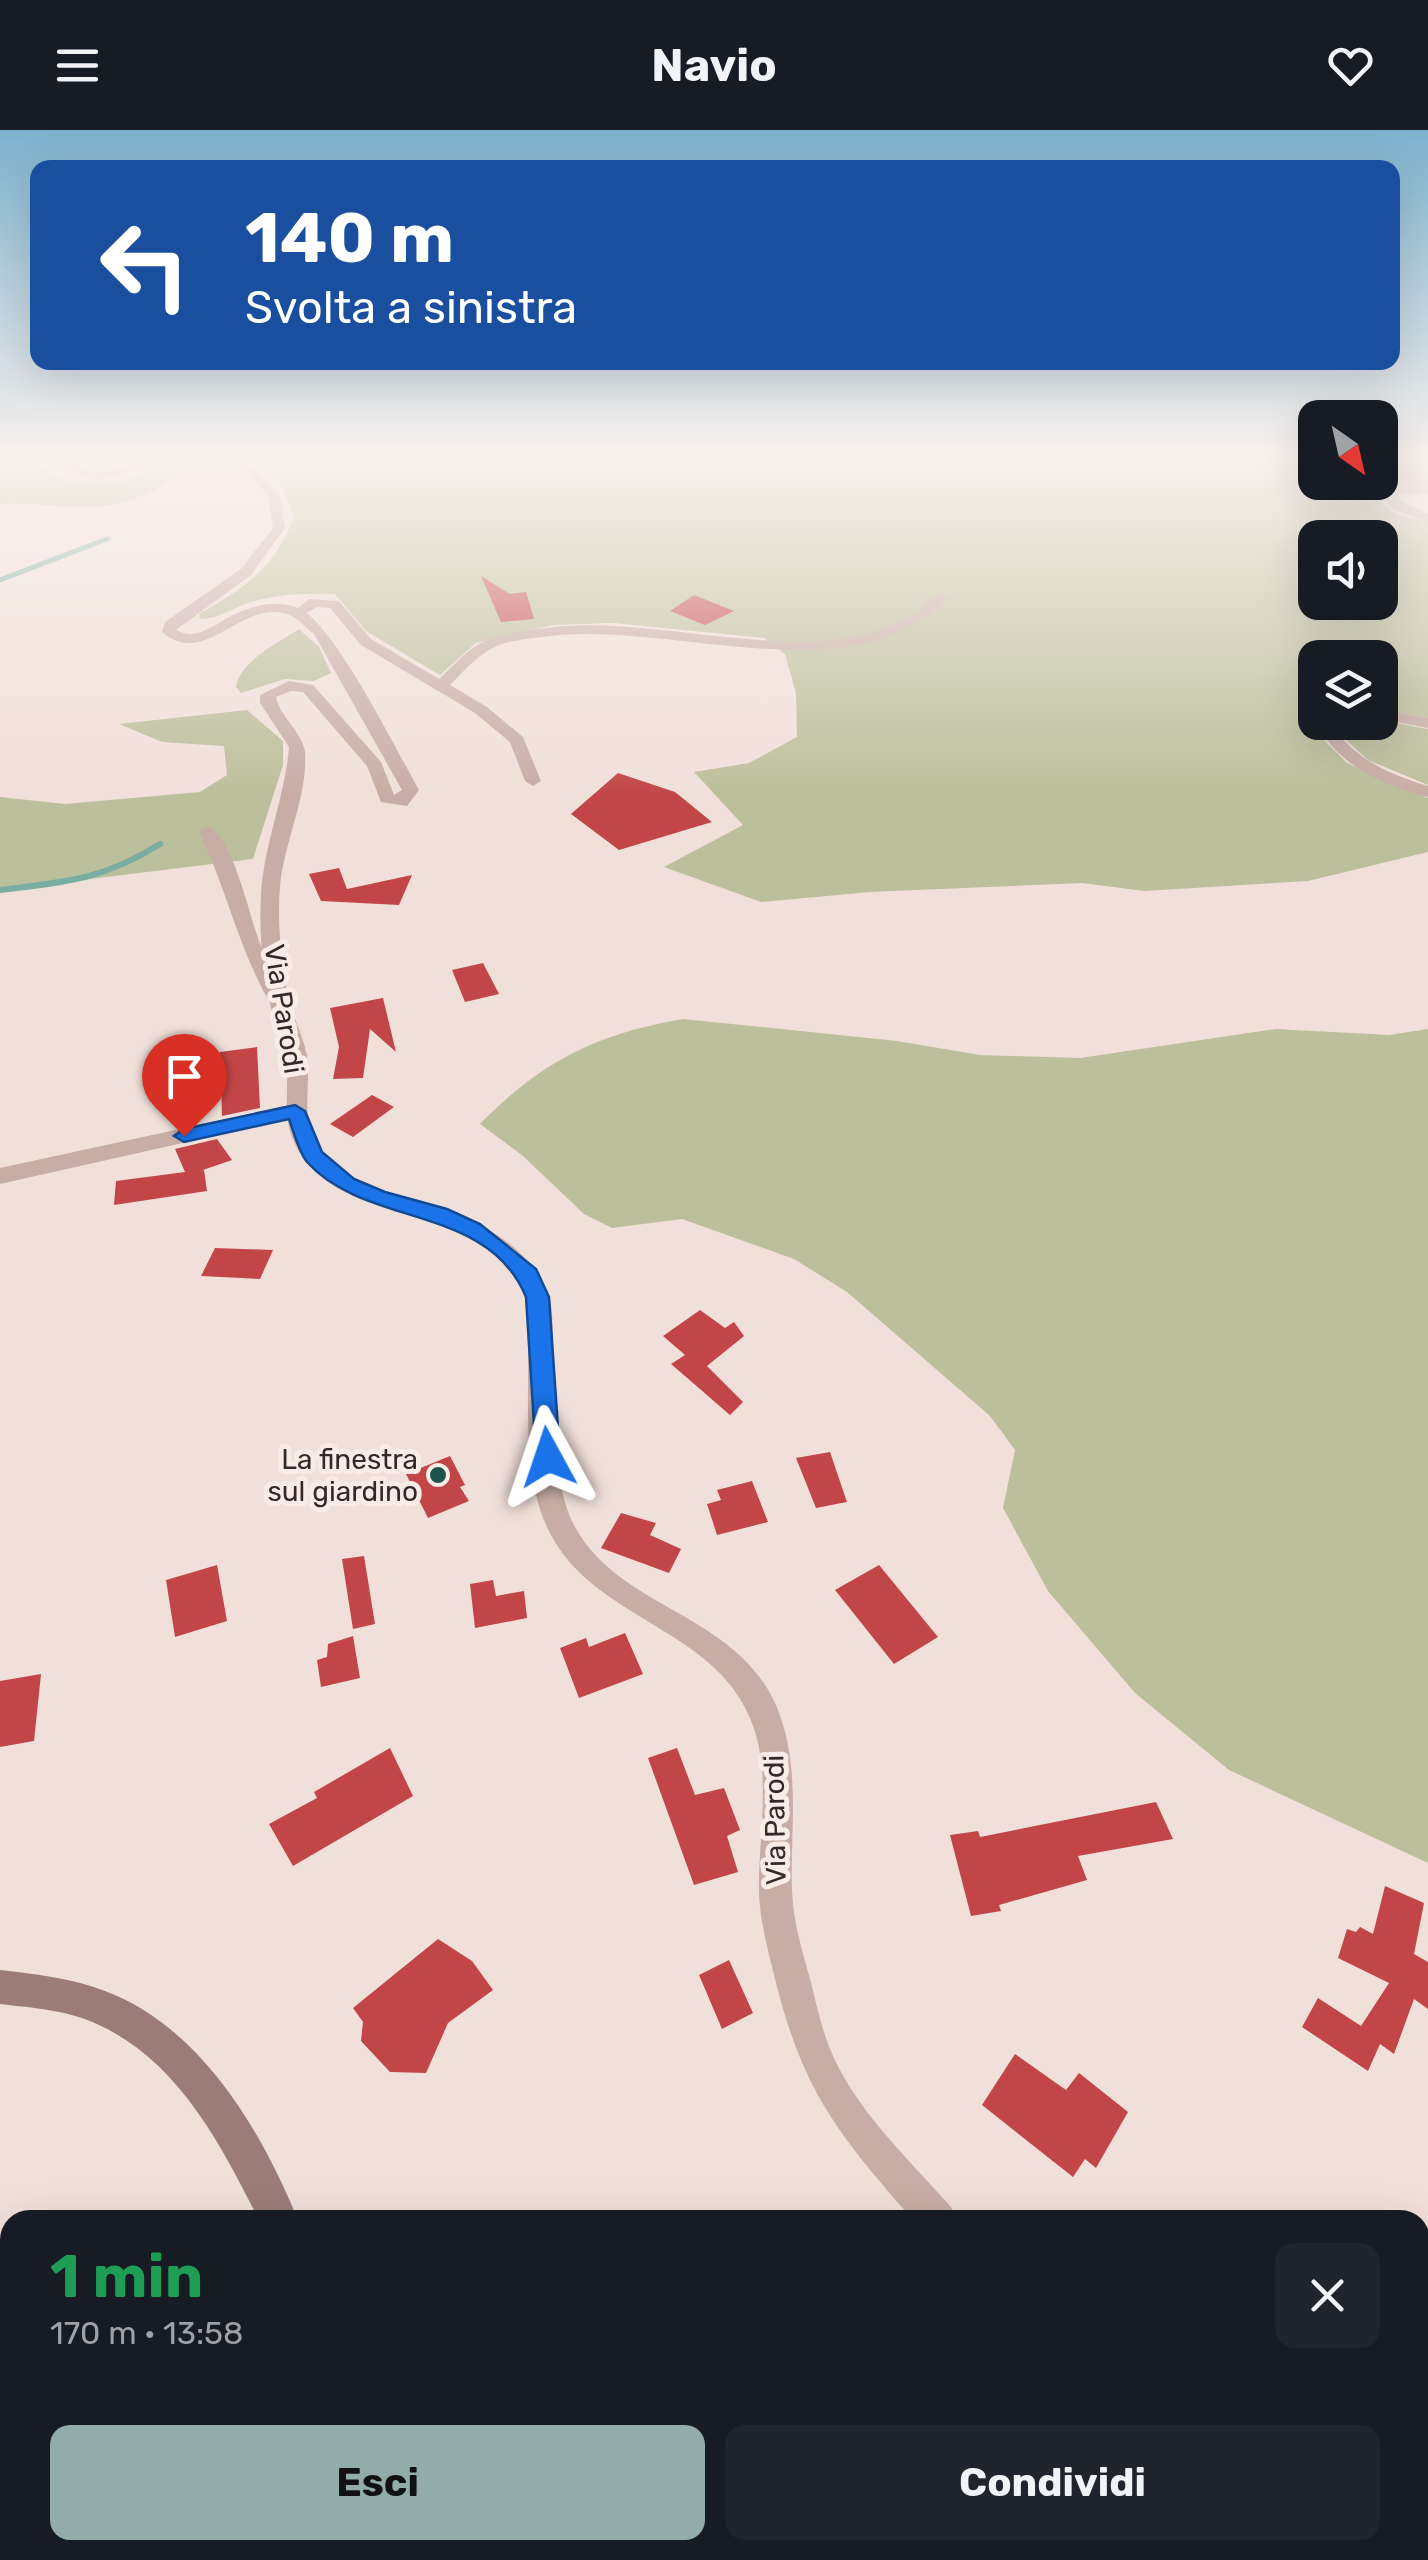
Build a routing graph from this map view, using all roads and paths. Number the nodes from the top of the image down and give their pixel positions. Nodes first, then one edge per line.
1 (247, 569) edge
2 (942, 598) dead end
3 (299, 613) junction
4 (441, 686) junction
5 (1398, 718) edge
6 (1428, 724) edge
7 (1335, 740) edge
8 (532, 781) dead end
9 (1428, 792) edge
10 (208, 832) dead end
11 (280, 1004) junction
12 (295, 1111) junction
13 (0, 1176) edge
14 (0, 1988) edge
15 (273, 2210) edge
16 (929, 2210) edge

1 - 3 street
2 - 4 street
3 - 4 street
3 - 11 street, Via Parodi
4 - 8 street
5 - 6 street
7 - 9 street
10 - 11 street
11 - 12 street, Via Parodi
12 - 13 street
12 - 16 street, Via Parodi
14 - 15 main road

